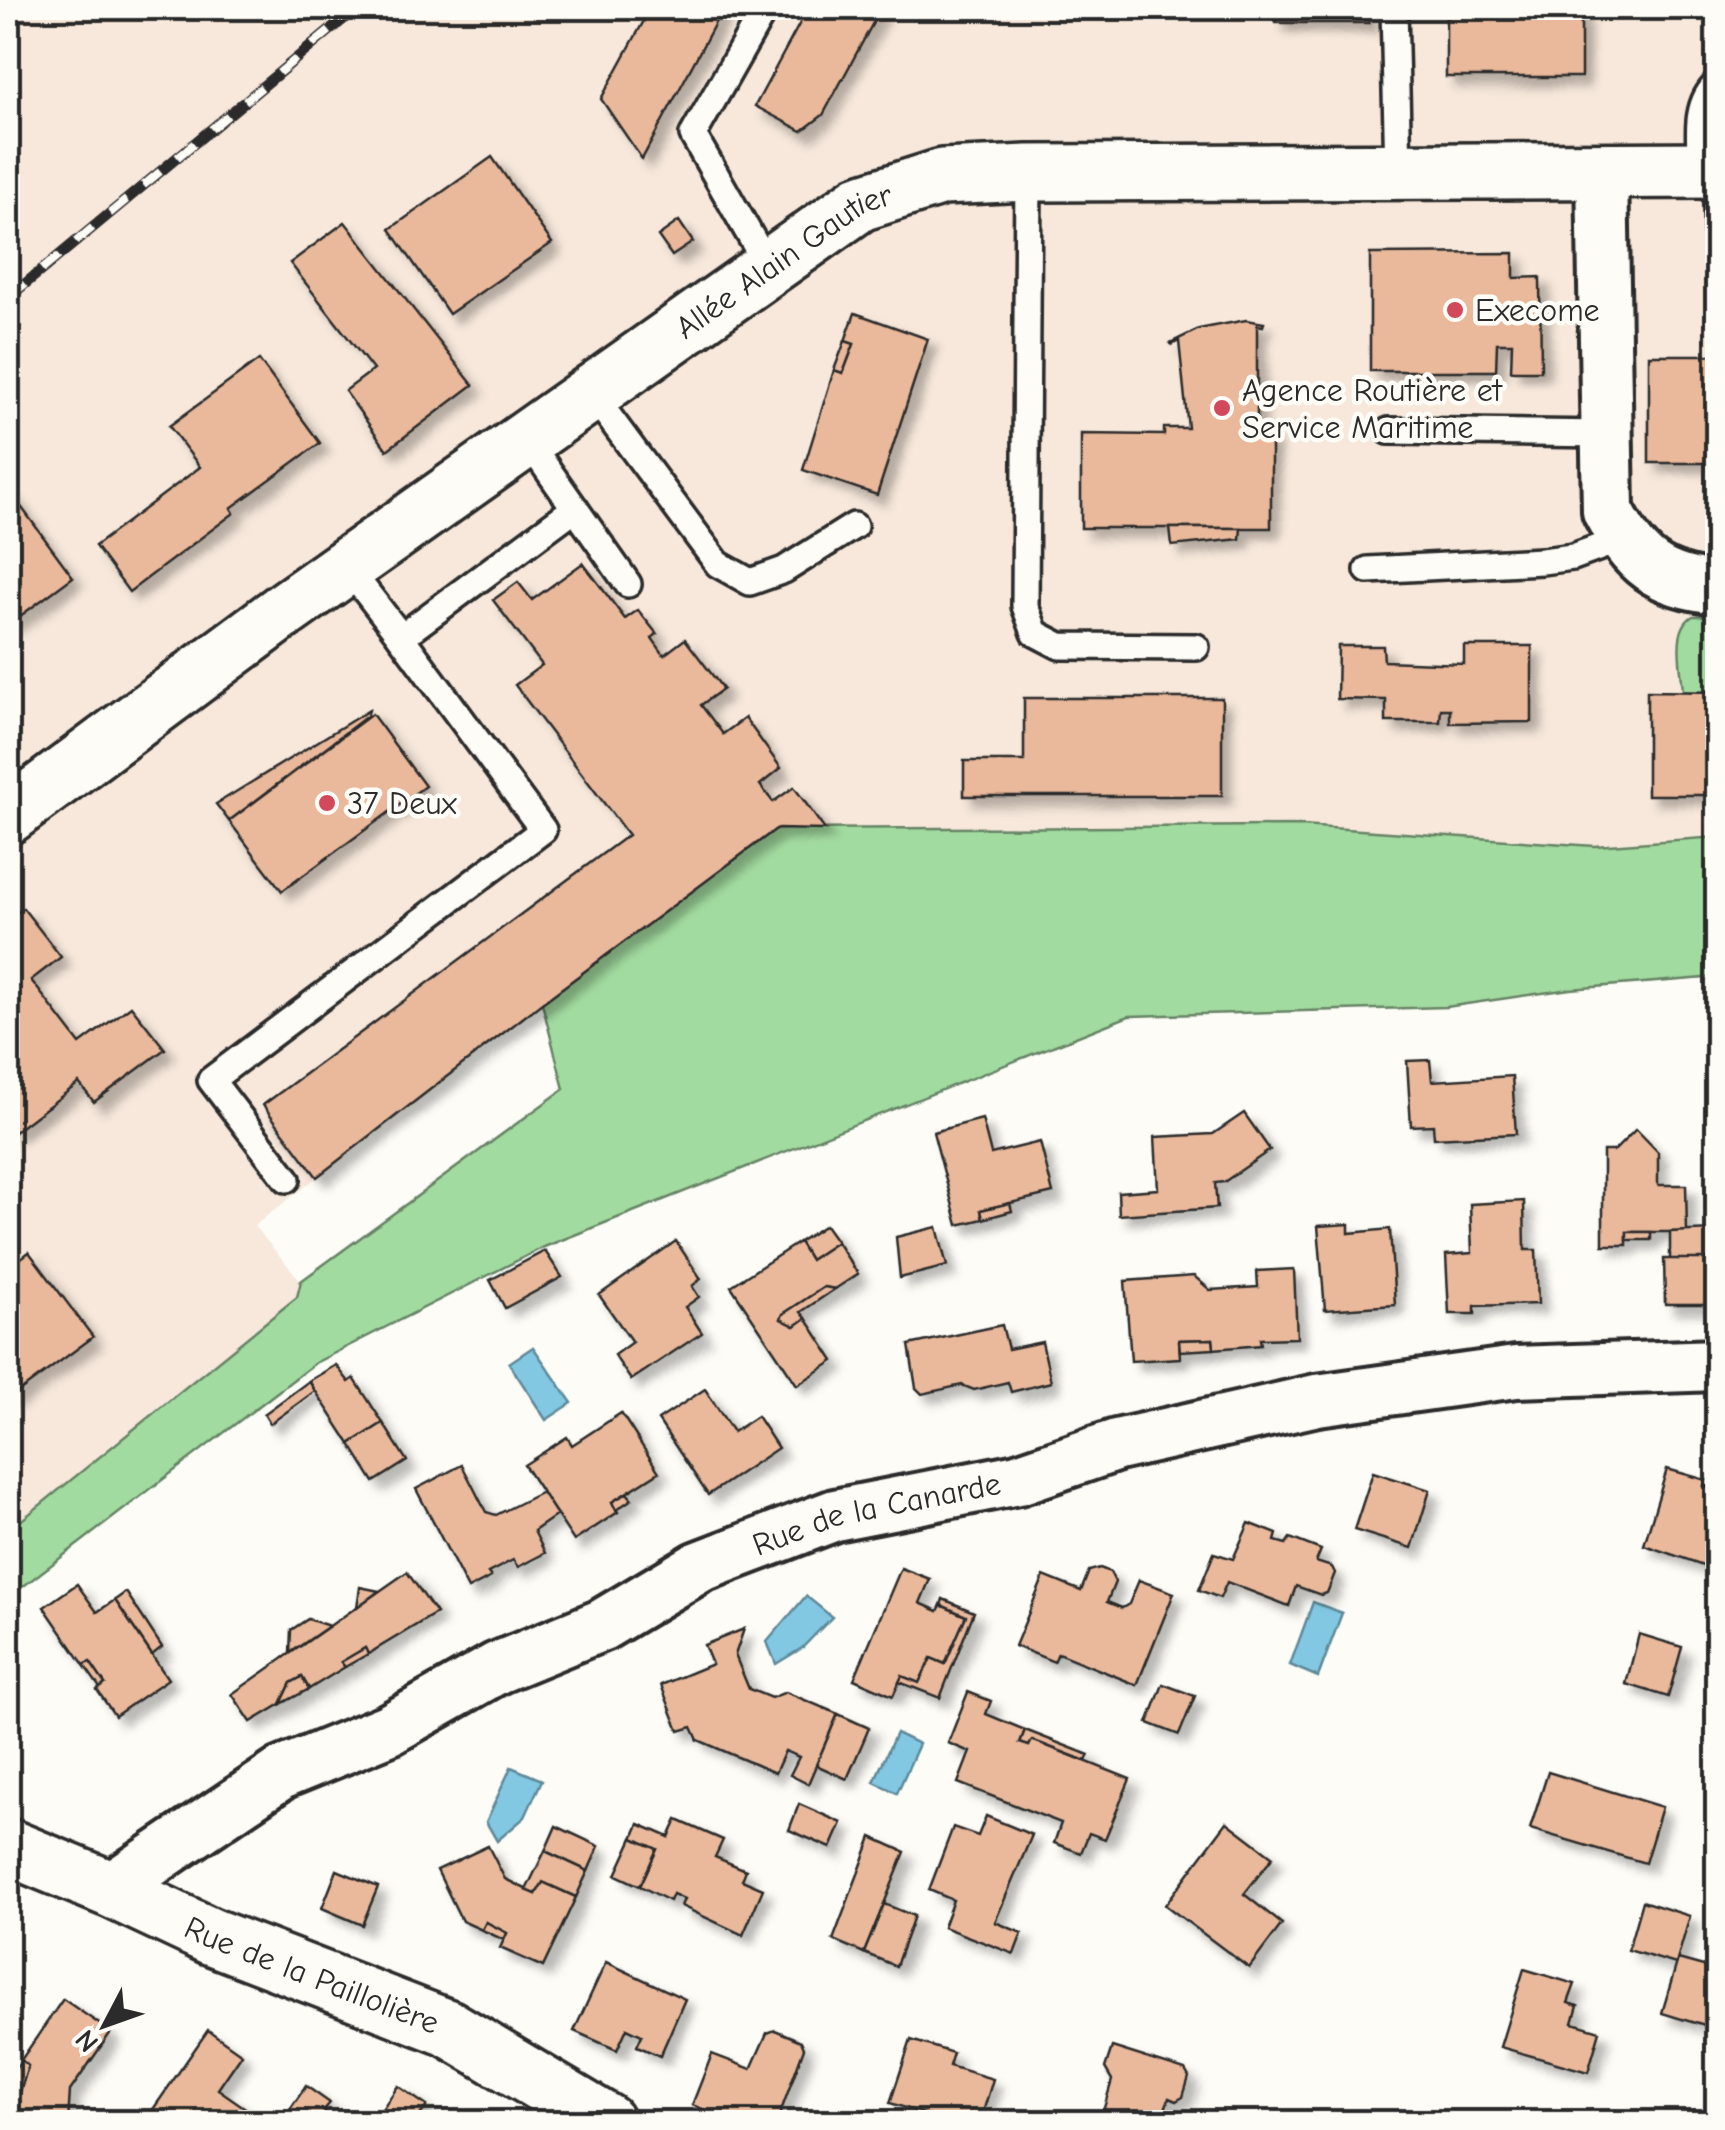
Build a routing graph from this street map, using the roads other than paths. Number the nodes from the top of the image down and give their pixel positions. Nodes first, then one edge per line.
1 (765, 8) edge
2 (1394, 8) edge
3 (1718, 82) edge
4 (1712, 170) edge
5 (1398, 171) junction
6 (1602, 171) junction
7 (1028, 173) junction
8 (1718, 245) edge
9 (768, 267) junction
10 (592, 394) junction
11 (1389, 431) dead end
12 (1607, 434) junction
13 (526, 440) junction
14 (574, 508) junction
15 (854, 526) dead end
16 (1622, 539) junction
17 (346, 567) junction
18 (1368, 570) dead end
19 (628, 584) dead end
20 (1718, 588) edge
21 (400, 637) junction
22 (1196, 647) dead end
23 (8, 816) edge
24 (287, 1179) dead end
25 (1718, 1365) edge
26 (8, 1848) edge
27 (110, 1889) junction
28 (606, 2122) edge

1 - 9 lane
2 - 5 lane
3 - 4 lane
4 - 6 street, Allée Alain Gautier
4 - 8 lane
5 - 6 street, Allée Alain Gautier
5 - 7 street, Allée Alain Gautier
6 - 12 street
7 - 9 street, Allée Alain Gautier
7 - 22 lane
9 - 10 street, Allée Alain Gautier
10 - 13 street, Allée Alain Gautier
10 - 15 lane
11 - 12 lane
12 - 16 street
13 - 14 lane
13 - 17 street, Allée Alain Gautier
14 - 19 lane
14 - 21 lane
16 - 18 lane
16 - 20 street
17 - 21 lane
17 - 23 street, Allée Alain Gautier
21 - 24 lane
25 - 27 street, Rue de la Canarde
26 - 27 street, Rue de la Paillolière
27 - 28 street, Rue de la Paillolière

